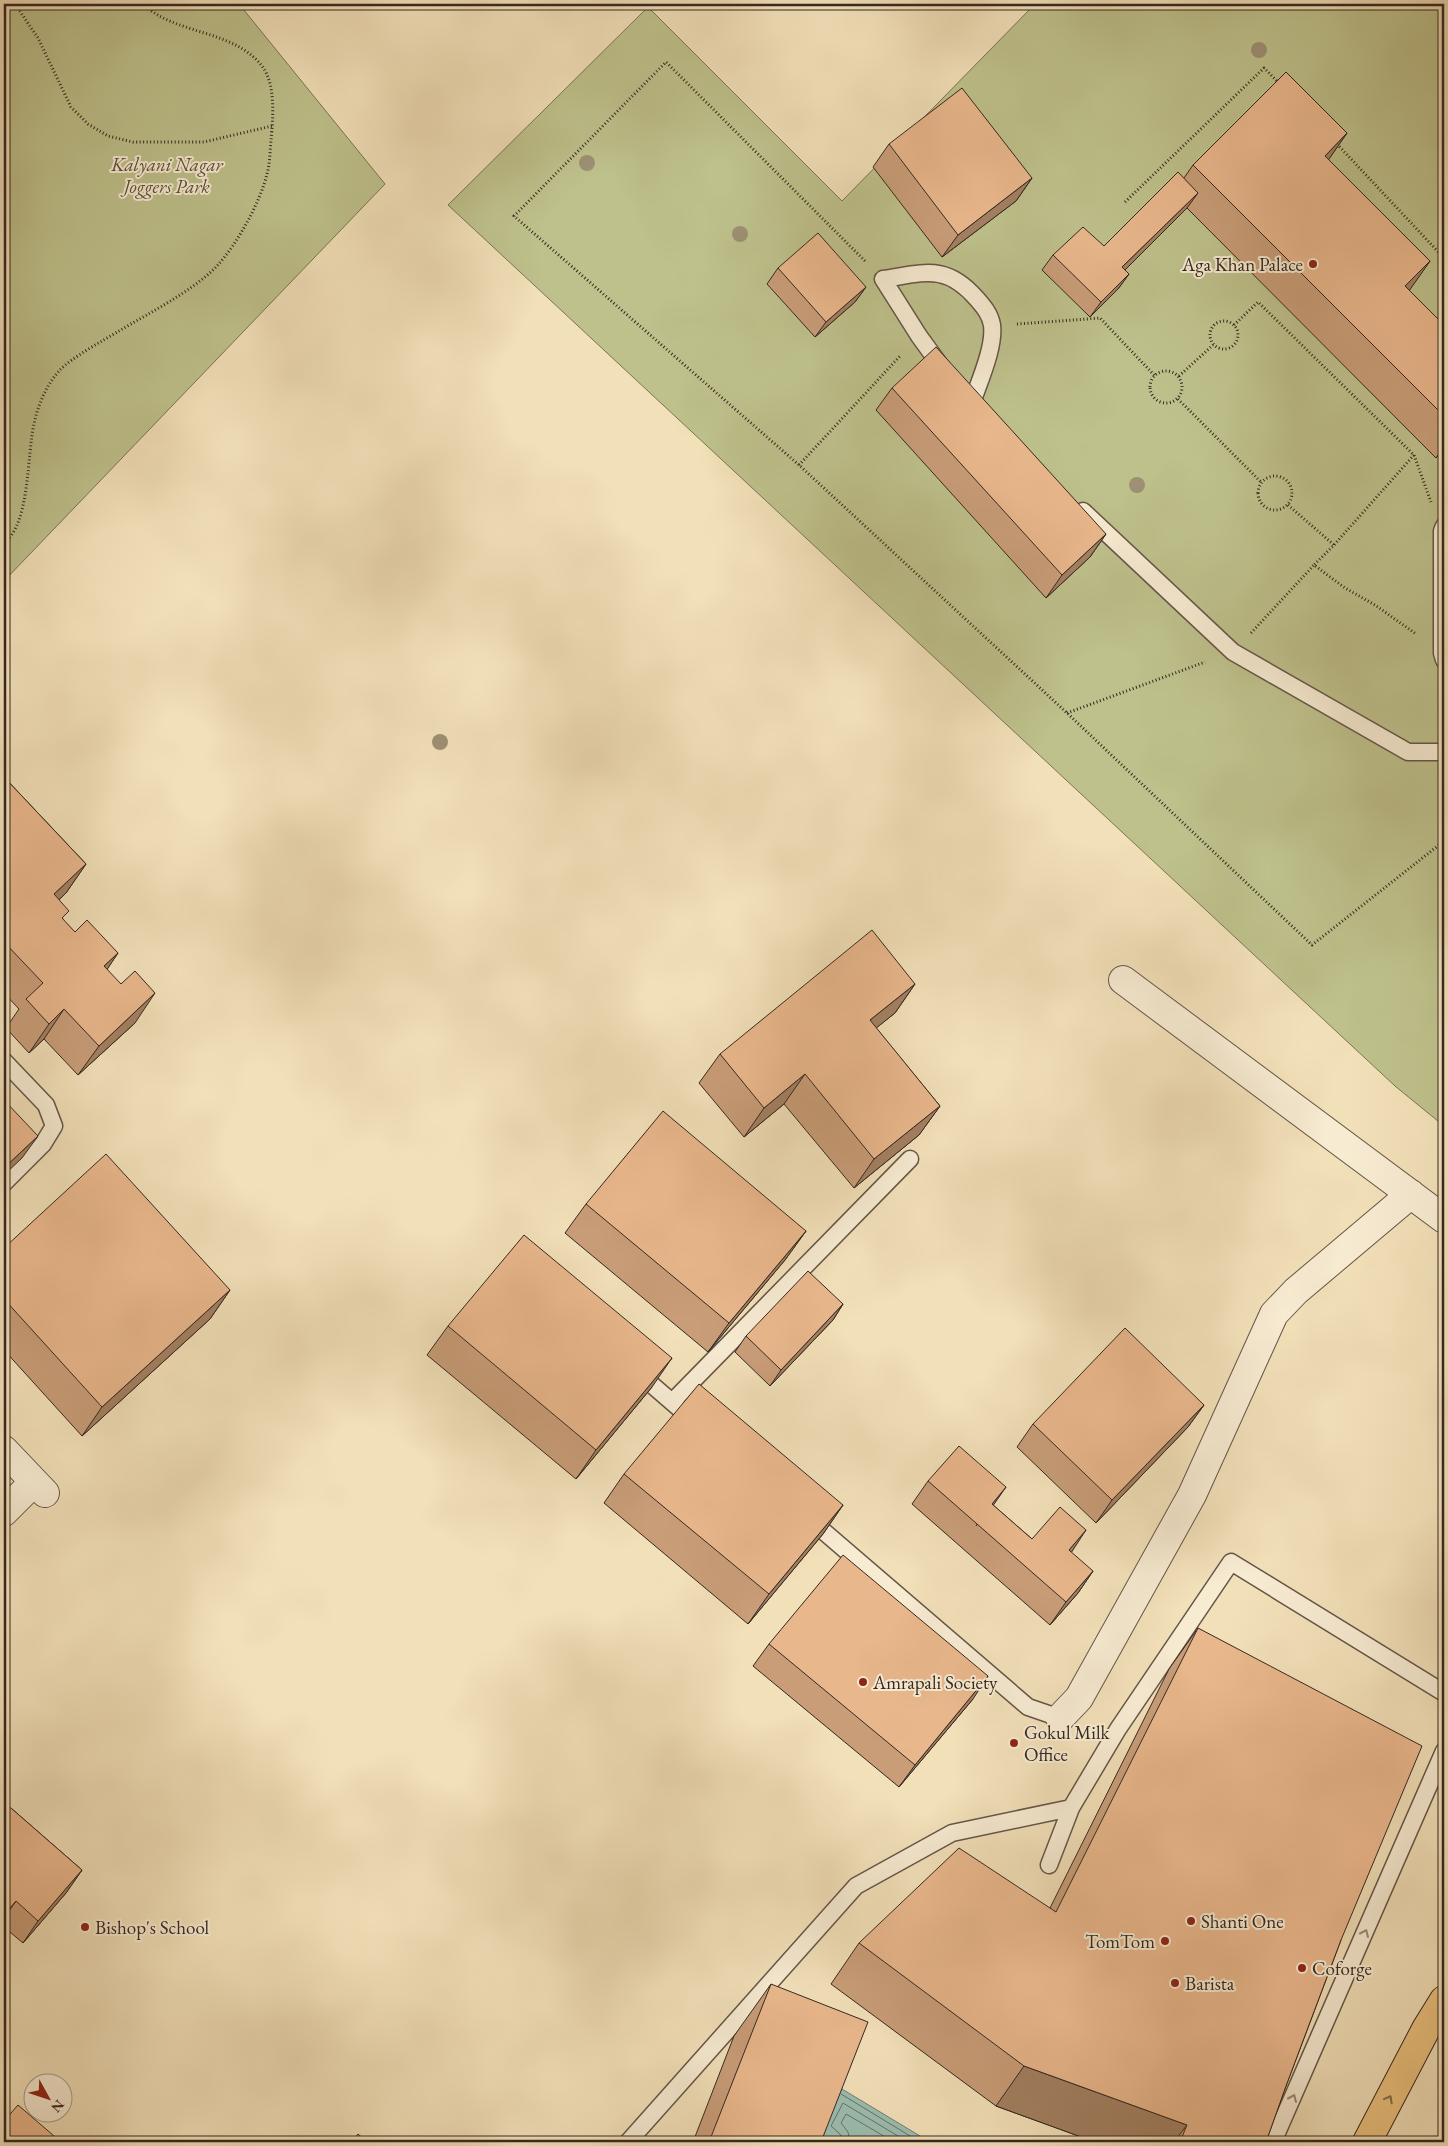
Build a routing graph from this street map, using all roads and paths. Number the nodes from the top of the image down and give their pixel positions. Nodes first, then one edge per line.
1 (12, 4) edge
2 (142, 4) edge
3 (1284, 89) edge
4 (272, 126) junction
5 (1331, 138) edge
6 (1125, 202) dead end
7 (1444, 258) edge
8 (883, 279) junction
9 (1234, 325) junction
10 (992, 326) junction
11 (919, 336) junction
12 (1213, 344) junction
13 (1155, 376) junction
14 (1178, 376) junction
15 (1178, 398) junction
16 (971, 406) junction
17 (985, 420) edge
18 (1414, 455) junction
19 (799, 465) junction
20 (1261, 482) junction
21 (1073, 502) edge
22 (1288, 504) junction
23 (1443, 529) edge
24 (4, 542) edge
25 (1334, 545) junction
26 (1314, 565) junction
27 (1233, 652) junction
28 (1443, 657) edge
29 (1067, 712) junction
30 (1444, 752) edge
31 (1444, 841) edge
32 (1123, 980) dead end
33 (4, 1061) edge
34 (910, 1159) edge
35 (4, 1183) edge
36 (1411, 1194) junction
37 (1444, 1219) edge
38 (620, 1358) edge
39 (672, 1402) junction
40 (710, 1434) edge
41 (4, 1450) edge
42 (793, 1506) edge
43 (4, 1512) edge
44 (1444, 1693) edge
45 (1060, 1718) joint
46 (1444, 1751) edge
47 (1072, 1808) junction
48 (1049, 1865) dead end
49 (1444, 2000) edge
50 (628, 2142) edge
51 (1273, 2142) edge
52 (1367, 2142) edge

1 - 4 path
2 - 4 path
3 - 6 path
4 - 24 path
5 - 7 path
8 - 10 lane
8 - 11 lane
8 - 19 path
9 - 12 path
9 - 12 path
9 - 18 path
10 - 13 path
10 - 16 lane
11 - 16 lane
11 - 19 path
12 - 14 path
13 - 14 path
13 - 15 path
14 - 15 path
15 - 20 path
16 - 17 lane
18 - 23 path
18 - 25 path
19 - 29 path
20 - 22 path
20 - 22 path
21 - 27 lane
22 - 25 path
23 - 28 lane
25 - 26 path
26 - 27 path
26 - 28 path
27 - 29 path
27 - 30 lane
29 - 31 path
32 - 36 street
33 - 35 lane
34 - 39 lane
36 - 37 street
36 - 45 street
38 - 39 lane
39 - 40 lane
41 - 43 street
42 - 45 lane
44 - 47 lane
51 -> 46 lane
47 - 48 lane
47 - 50 lane
52 -> 49 highway

